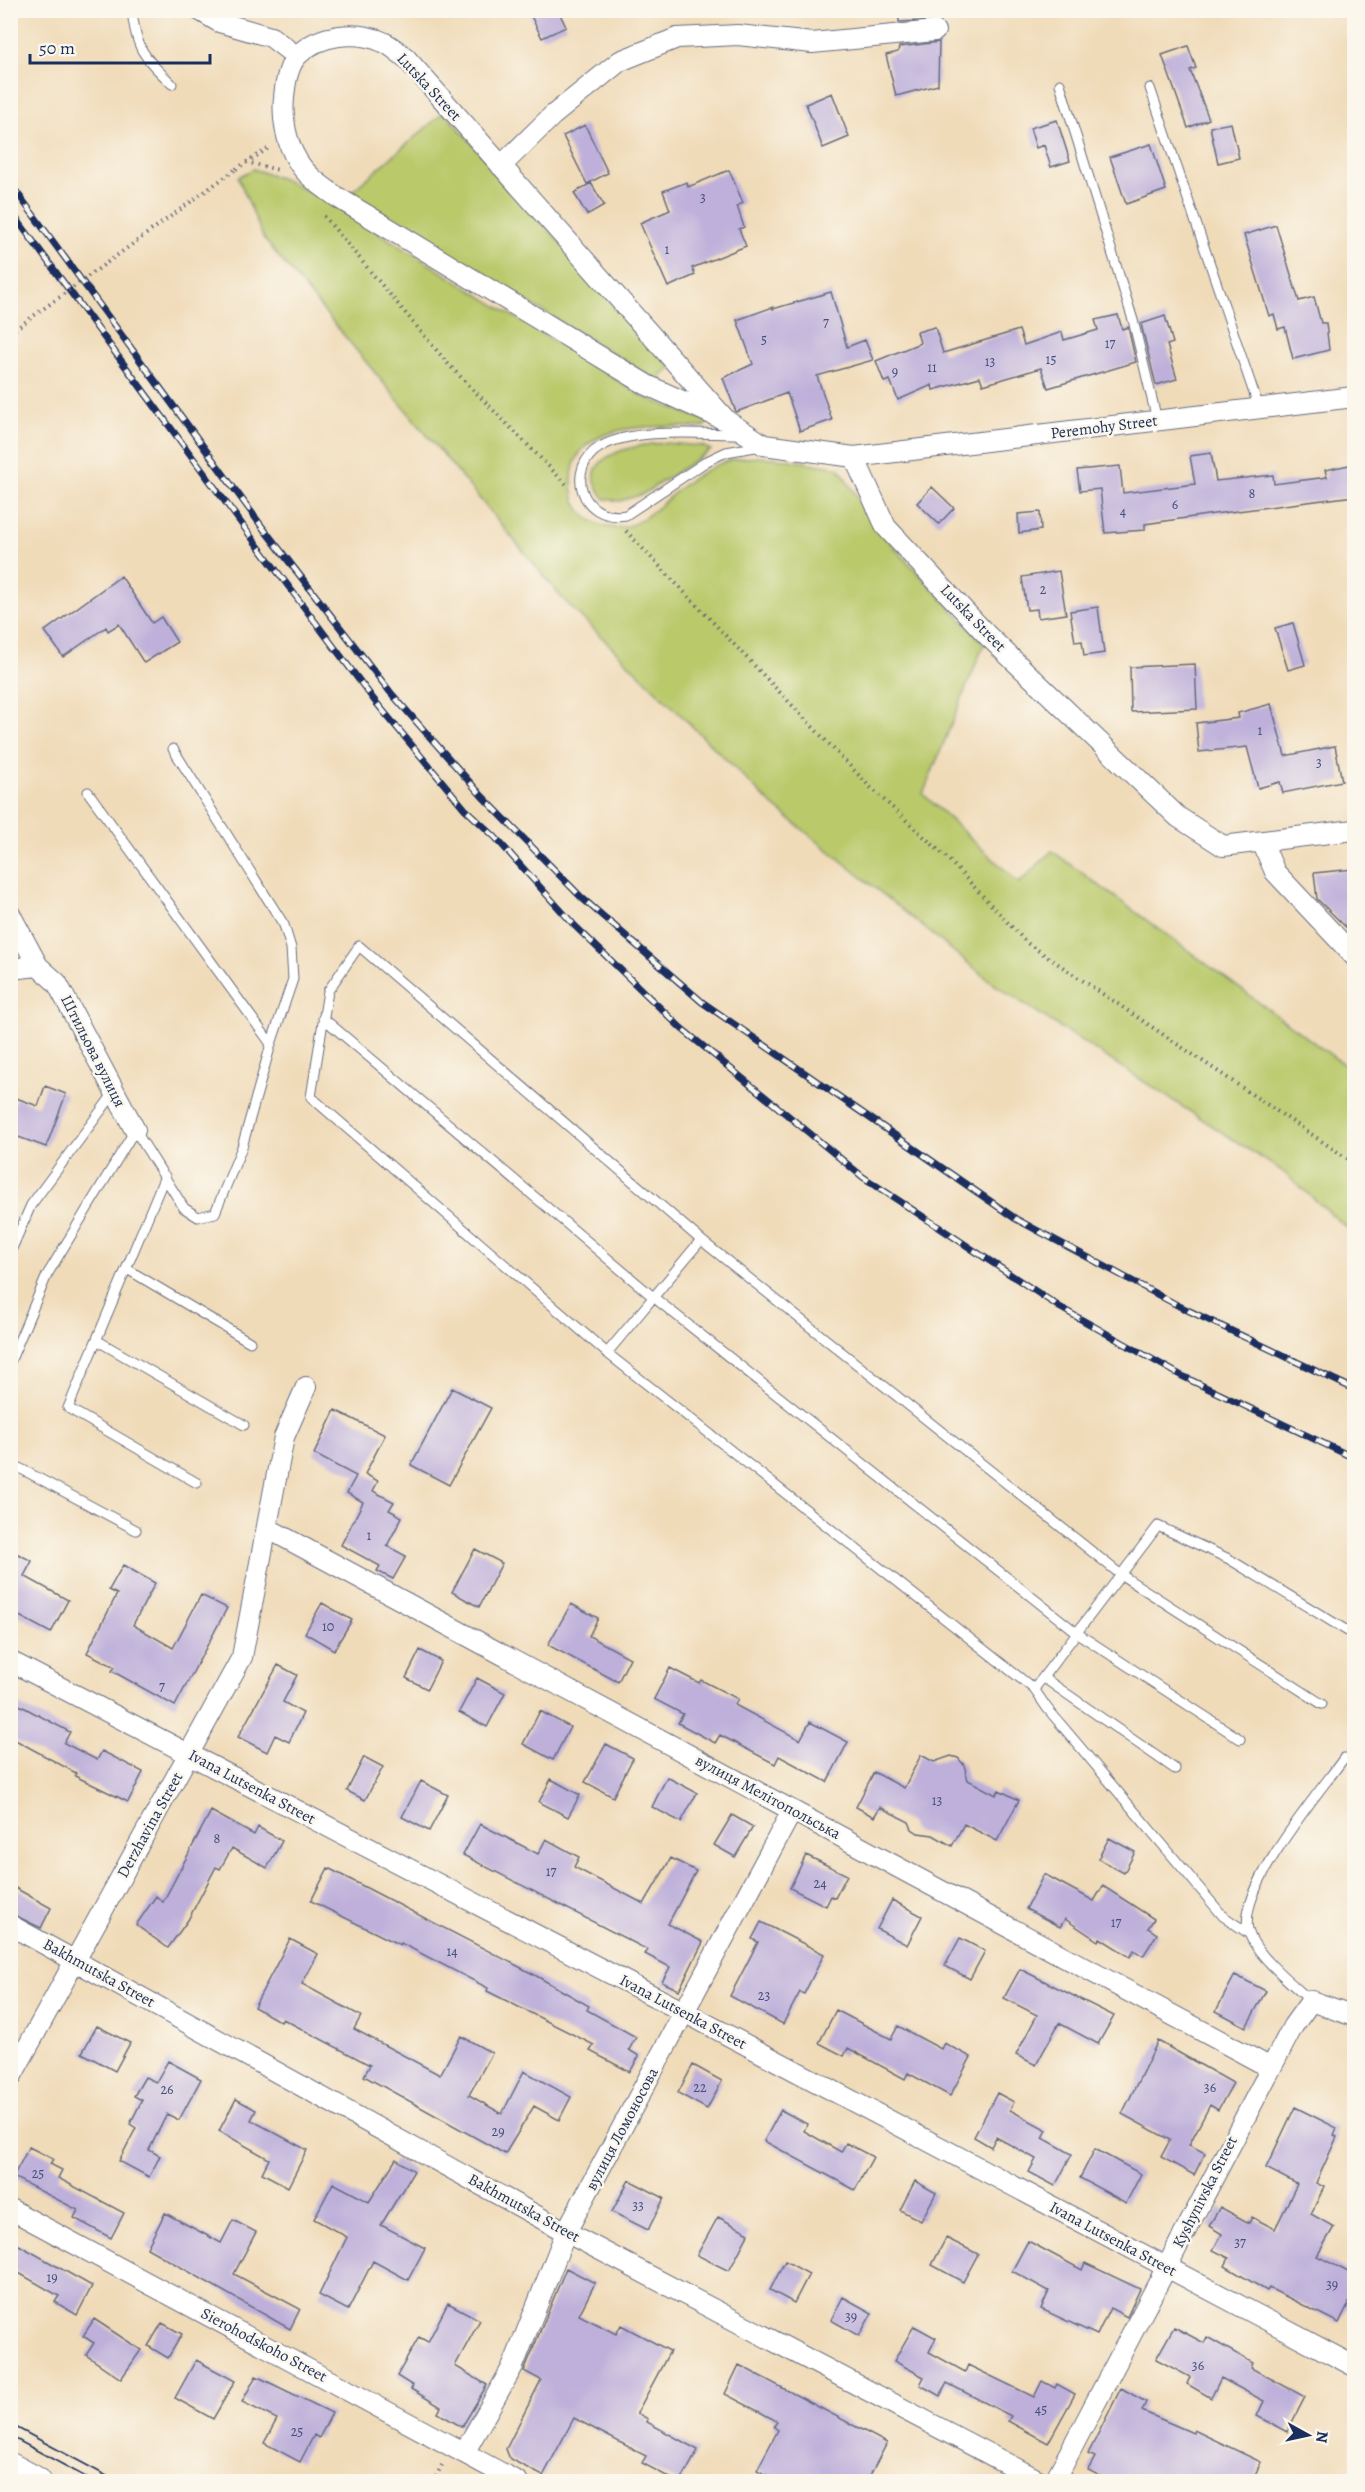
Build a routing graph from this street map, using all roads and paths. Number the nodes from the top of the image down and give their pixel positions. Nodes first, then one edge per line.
1 (132, 10) edge
2 (199, 10) edge
3 (935, 31) dead end
4 (296, 56) junction
5 (172, 84) dead end
6 (1060, 84) dead end
7 (1150, 88) dead end
8 (287, 136) junction
9 (246, 162) junction
10 (501, 166) junction
11 (284, 172) dead end
12 (320, 210) dead end
13 (10, 333) edge
14 (1354, 397) edge
15 (1259, 408) junction
16 (1157, 420) junction
17 (726, 421) junction
18 (743, 434) junction
19 (764, 446) junction
20 (854, 457) junction
21 (585, 498) junction
22 (614, 517) junction
23 (173, 749) dead end
24 (88, 792) dead end
25 (1354, 830) edge
26 (1262, 842) junction
27 (10, 915) edge
28 (1354, 956) edge
29 (38, 966) junction
30 (10, 969) edge
31 (323, 1018) junction
32 (271, 1044) junction
33 (114, 1093) junction
34 (135, 1130) junction
35 (1354, 1163) edge
36 (165, 1176) junction
37 (701, 1240) junction
38 (10, 1253) edge
39 (127, 1269) junction
40 (652, 1296) junction
41 (98, 1341) junction
42 (250, 1342) dead end
43 (607, 1353) junction
44 (10, 1362) edge
45 (306, 1387) dead end
46 (244, 1425) dead end
47 (10, 1463) edge
48 (197, 1483) dead end
49 (267, 1528) junction
50 (135, 1530) dead end
51 (1120, 1574) junction
52 (1077, 1633) junction
53 (1354, 1635) edge
54 (10, 1661) edge
55 (1044, 1677) junction
56 (1034, 1689) junction
57 (1323, 1704) dead end
58 (1240, 1739) dead end
59 (189, 1754) junction
60 (1354, 1759) edge
61 (1175, 1769) dead end
62 (792, 1811) junction
63 (10, 1925) edge
64 (1248, 1933) junction
65 (76, 1960) junction
66 (1311, 2001) junction
67 (684, 2012) junction
68 (1354, 2016) edge
69 (1269, 2067) junction
70 (10, 2079) edge
71 (10, 2209) edge
72 (566, 2232) junction
73 (1166, 2268) junction
74 (1354, 2367) edge
75 (464, 2453) junction
76 (10, 2468) edge
77 (36, 2481) edge
78 (518, 2481) edge
79 (1042, 2481) edge
80 (1054, 2481) edge

1 - 5 lane
2 - 4 street
3 - 10 street
4 - 8 street, Lutska Street
4 - 10 street, Lutska Street
6 - 16 lane
7 - 15 lane
8 - 9 path
8 - 17 street, Lutska Street
9 - 11 path
9 - 13 path, bridge
10 - 17 street, Lutska Street
12 - 21 path
14 - 15 street, Peremohy Street
15 - 16 street, Peremohy Street
16 - 20 street, Peremohy Street
17 - 18 street, Lutska Street
18 - 19 street, Lutska Street
18 - 21 lane
19 - 20 street, Lutska Street
19 - 22 lane
20 - 26 street, Lutska Street
21 - 22 lane
22 - 35 path
23 - 32 lane
24 - 32 lane
25 - 26 street
26 - 28 street
27 - 29 street, Штильова вулиця
29 - 30 street
29 - 33 street, Штильова вулиця
31 - 37 lane
31 - 40 lane
31 - 43 lane
32 - 36 lane
33 - 34 street, Штильова вулиця
33 - 38 lane
34 - 36 lane
34 - 44 lane
36 - 39 lane
37 - 40 lane
37 - 51 lane
39 - 41 lane
39 - 42 lane
40 - 43 lane
40 - 52 lane
41 - 46 lane
41 - 48 lane
43 - 56 lane
45 - 49 street, Derzhavina Street
47 - 50 lane
49 - 59 street, Derzhavina Street
49 - 62 street, вулиця Мелітопольська
51 - 52 lane
51 - 53 lane
51 - 57 lane
52 - 55 lane
52 - 58 lane
54 - 59 street, Ivana Lutsenka Street
55 - 56 lane
55 - 61 lane
56 - 64 lane
59 - 65 street, Derzhavina Street
59 - 67 street, Ivana Lutsenka Street
60 - 64 lane
62 - 67 street, вулиця Ломоносова
62 - 69 street, вулиця Мелітопольська
63 - 65 street, Bakhmutska Street
64 - 66 lane
65 - 70 street, Derzhavina Street
65 - 72 street, Bakhmutska Street
66 - 68 street
66 - 69 street, Kyshynivska Street
67 - 72 street, вулиця Ломоносова
67 - 73 street, Ivana Lutsenka Street
69 - 73 street, Kyshynivska Street
71 - 75 street, Sierohodskoho Street
72 - 75 street, вулиця Ломоносова
72 - 79 street, Bakhmutska Street
73 - 74 street, Ivana Lutsenka Street
73 - 80 street, Kyshynivska Street
75 - 78 street, Sierohodskoho Street
76 - 77 main road

